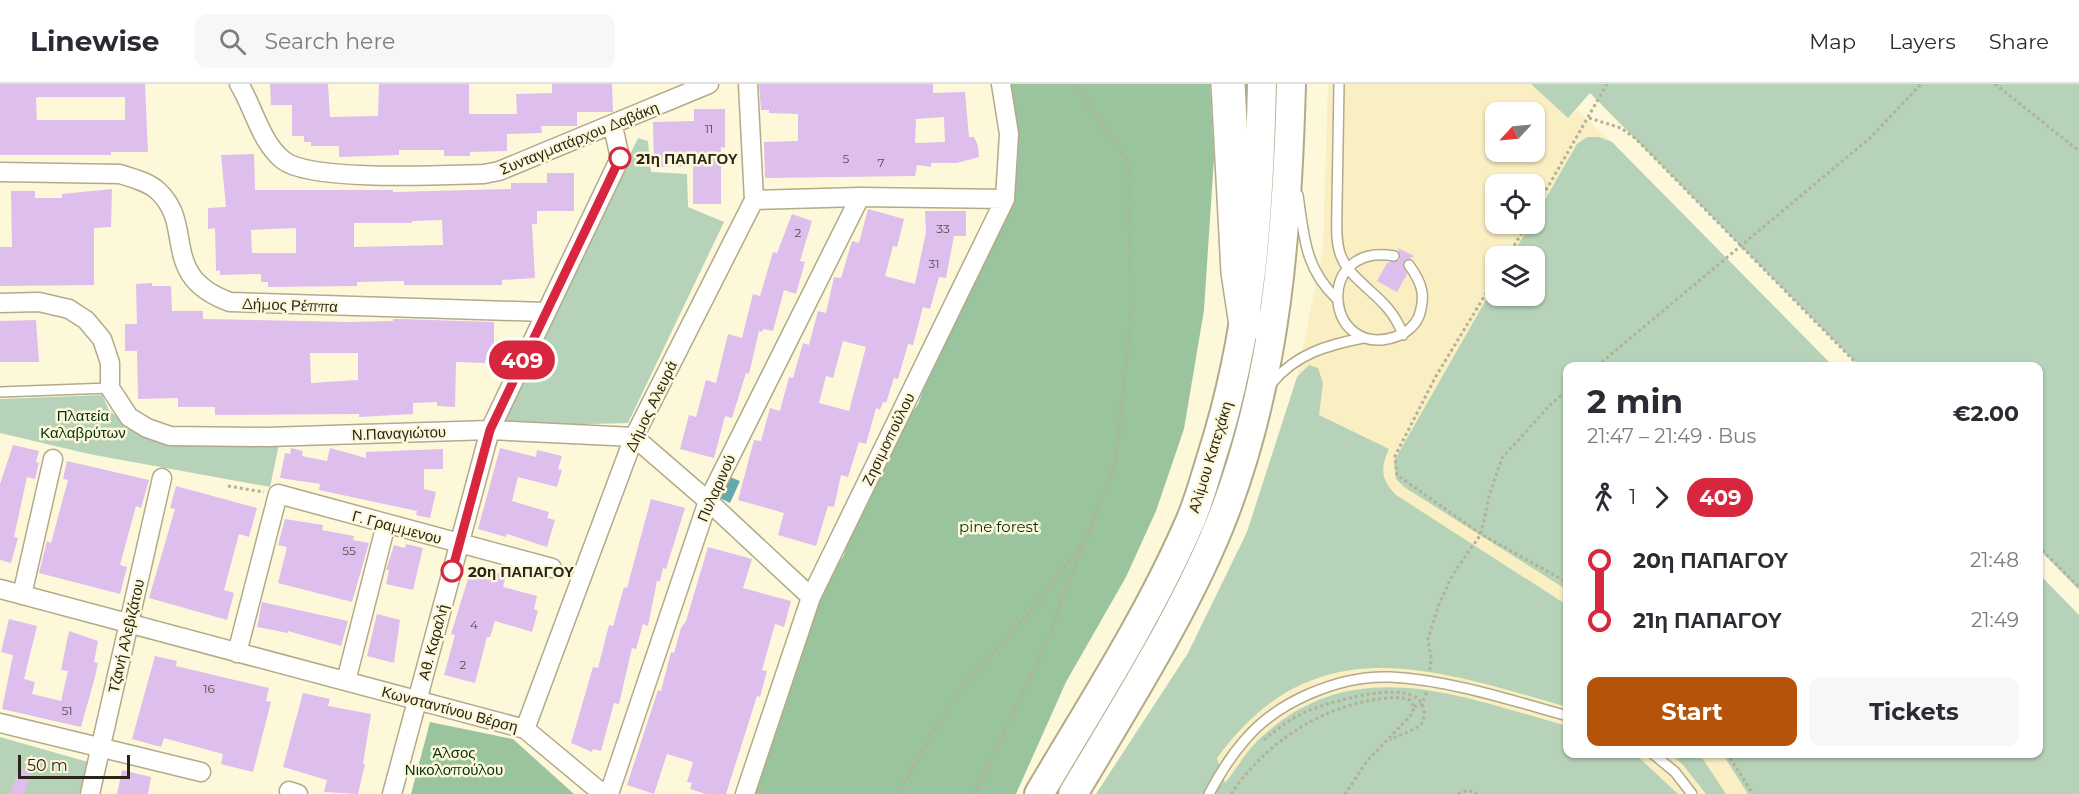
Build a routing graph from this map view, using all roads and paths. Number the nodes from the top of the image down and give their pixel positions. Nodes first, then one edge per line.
1 (239, 84) edge
2 (710, 84) edge
3 (748, 84) edge
4 (1001, 84) edge
5 (1074, 84) edge
6 (1228, 84) edge
7 (1262, 84) edge
8 (1291, 84) edge
9 (1339, 84) edge
10 (1607, 84) edge
11 (1921, 84) edge
12 (1995, 84) edge
13 (1589, 118) junction
14 (613, 126) junction
15 (1290, 136) junction
16 (2079, 151) edge
17 (0, 172) edge
18 (1545, 193) edge
19 (860, 197) junction
20 (1005, 199) junction
21 (754, 200) junction
22 (1740, 247) junction
23 (1394, 256) dead end
24 (1409, 265) dead end
25 (1348, 268) junction
26 (1485, 295) edge
27 (1337, 300) junction
28 (0, 303) edge
29 (544, 312) junction
30 (1246, 325) junction
31 (1403, 335) junction
32 (1363, 338) junction
33 (1602, 362) edge
34 (1855, 362) edge
35 (110, 388) junction
36 (0, 392) edge
37 (1563, 394) edge
38 (1254, 413) junction
39 (490, 430) junction
40 (634, 436) junction
41 (53, 459) dead end
42 (162, 478) dead end
43 (228, 486) dead end
44 (278, 494) junction
45 (708, 501) junction
46 (387, 524) junction
47 (1481, 534) junction
48 (1086, 539) junction
49 (459, 543) junction
50 (2043, 551) edge
51 (552, 568) dead end
52 (1563, 580) edge
53 (2079, 587) edge
54 (0, 589) edge
55 (22, 595) junction
56 (811, 597) junction
57 (129, 622) junction
58 (237, 653) junction
59 (346, 681) junction
60 (1428, 681) junction
61 (418, 700) junction
62 (1422, 704) junction
63 (1414, 707) junction
64 (1563, 715) edge
65 (0, 723) edge
66 (525, 729) junction
67 (1385, 742) junction
68 (1259, 743) dead end
69 (101, 747) junction
70 (1658, 758) edge
71 (1730, 758) edge
72 (201, 772) dead end
73 (90, 794) edge
74 (392, 794) edge
75 (603, 794) edge
76 (609, 794) edge
77 (745, 794) edge
78 (898, 794) edge
79 (974, 794) edge
80 (1039, 794) edge
81 (1073, 794) edge
82 (1209, 794) edge
83 (1231, 794) edge
84 (1345, 794) edge
85 (1458, 794) edge
86 (1477, 794) edge
87 (1692, 794) edge
88 (1753, 794) edge

1 - 14 street, Συνταγματάρχου Δαβάκη
2 - 14 street, Συνταγματάρχου Δαβάκη
3 - 21 street, Δήμος Αλευρά
4 - 20 street, Ζησιμοπούλου
5 - 48 path
6 - 30 highway
7 - 30 main road, Αλίμου Κατεχάκη
8 - 15 main road, Αλίμου Κατεχάκη
9 - 25 lane
10 - 13 path
11 - 22 path
12 - 16 path
13 - 18 path
13 - 22 path
14 - 29 street, Αθ. Καραλή
15 - 27 lane
15 - 38 main road, Αλίμου Κατεχάκη
17 - 29 street, Δήμος Ρέππα
19 - 20 street
19 - 21 street
19 - 45 street, Πυλαρινού
20 - 56 street, Ζησιμοπούλου
21 - 40 street, Δήμος Αλευρά
22 - 33 path
22 - 34 path
23 - 25 lane
24 - 31 lane
25 - 27 lane
25 - 31 lane
26 - 47 path
27 - 32 lane
28 - 35 street
29 - 39 street, Αθ. Καραλή
30 - 80 main road, Αλίμου Κατεχάκη
31 - 32 lane
32 - 38 lane
35 - 36 lane
35 - 39 street, Ν.Παναγιώτου
37 - 47 path
38 - 81 main road, Αλίμου Κατεχάκη
39 - 40 street, Ν.Παναγιώτου
39 - 49 street, Αθ. Καραλή
40 - 45 street
40 - 66 street, Δήμος Αλευρά
41 - 55 street
42 - 57 street, Τζανή Αλεβιζάτου
43 - 44 path
44 - 46 street, Γ. Γραμμενου
44 - 58 street
45 - 56 street
45 - 76 street, Πυλαρινού
46 - 49 street, Γ. Γραμμενου
46 - 59 street
47 - 52 path
47 - 60 path
48 - 78 path
48 - 79 path
49 - 51 street, Γ. Γραμμενου
49 - 61 street, Αθ. Καραλή
50 - 53 path
54 - 55 street, Κωνσταντίνου Βέρση
55 - 57 street, Κωνσταντίνου Βέρση
56 - 77 street, Ζησιμοπούλου
57 - 58 street, Κωνσταντίνου Βέρση
57 - 69 street, Τζανή Αλεβιζάτου
58 - 59 street, Κωνσταντίνου Βέρση
59 - 61 street, Κωνσταντίνου Βέρση
60 - 62 path
60 - 64 lane
60 - 82 lane
61 - 66 street, Κωνσταντίνου Βέρση
61 - 74 street, Αθ. Καραλή
62 - 63 path
62 - 67 path
62 - 68 path
63 - 67 path
63 - 83 path
65 - 69 street
66 - 75 street, Κωνσταντίνου Βέρση
67 - 84 path
69 - 72 street
69 - 73 street, Τζανή Αλεβιζάτου
70 - 87 lane
71 - 88 path
85 - 86 path

